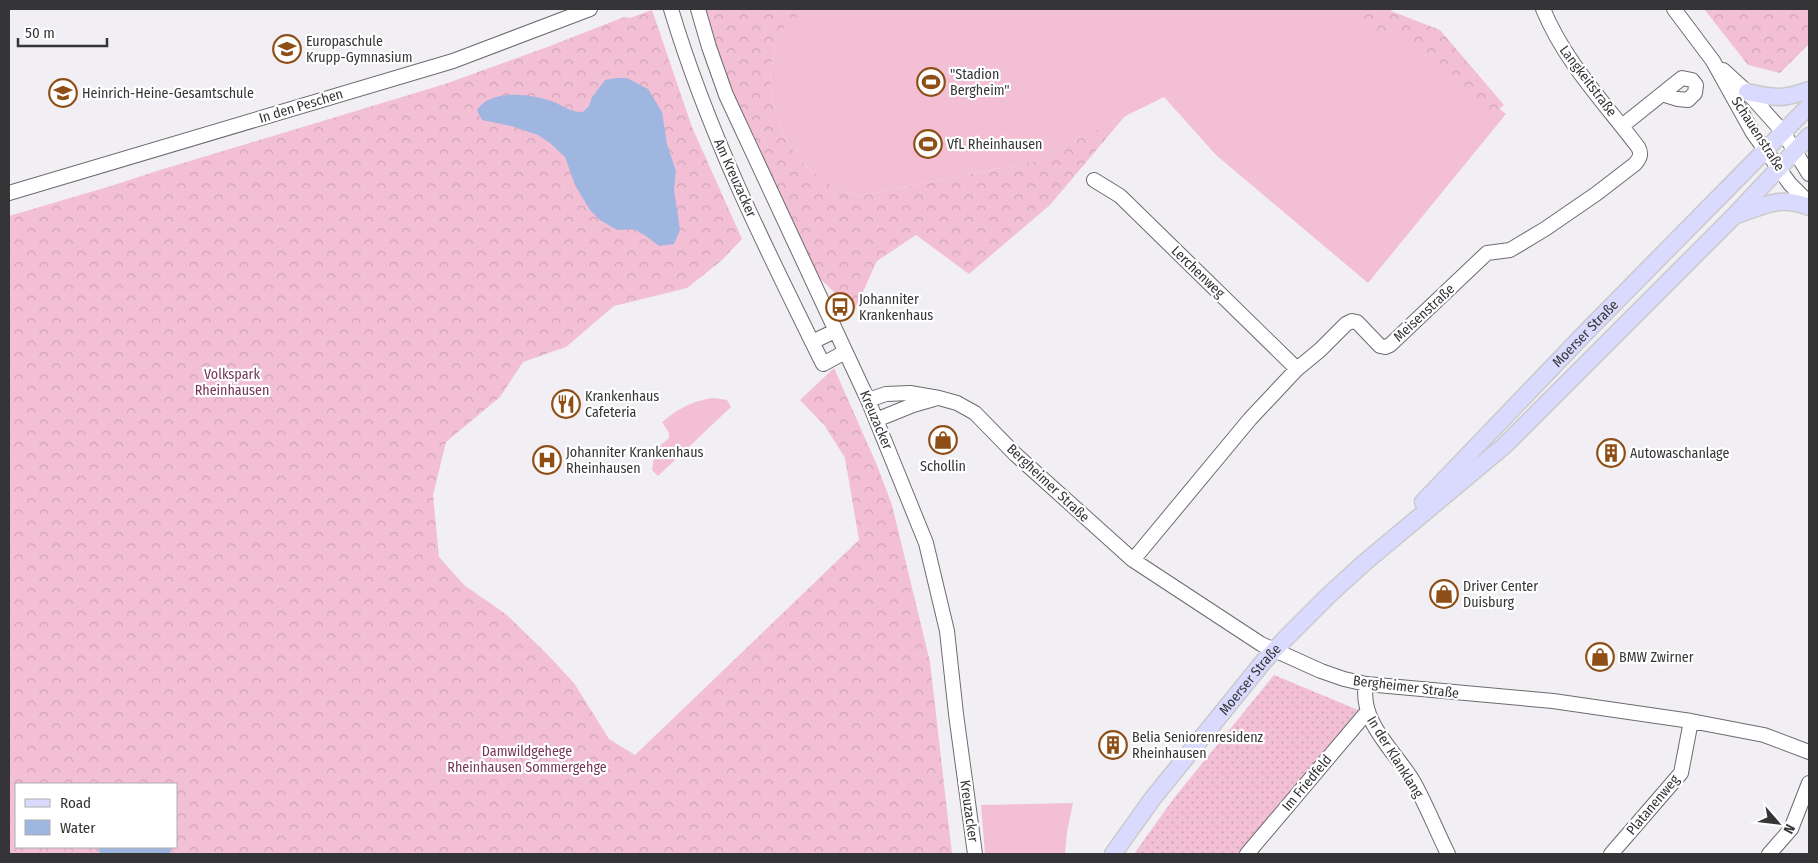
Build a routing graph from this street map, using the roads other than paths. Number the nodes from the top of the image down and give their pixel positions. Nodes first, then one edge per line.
1 (590, 9) edge
2 (672, 9) edge
3 (698, 9) edge
4 (1543, 9) edge
5 (1674, 9) edge
6 (1713, 61) junction
7 (1809, 90) edge
8 (1747, 92) junction
9 (1662, 94) dead end
10 (1809, 106) edge
11 (1622, 126) junction
12 (1783, 132) junction
13 (1809, 136) edge
14 (1766, 148) junction
15 (1796, 151) junction
16 (1640, 158) joint
17 (1779, 167) junction
18 (1809, 174) edge
19 (1094, 180) dead end
20 (9, 193) edge
21 (1809, 205) edge
22 (1734, 216) junction
23 (835, 331) junction
24 (812, 342) junction
25 (845, 352) junction
26 (1297, 369) junction
27 (940, 398) junction
28 (868, 400) junction
29 (876, 420) junction
30 (1133, 560) junction
31 (1364, 563) junction
32 (1274, 650) junction
33 (1366, 684) junction
34 (1367, 712) junction
35 (1690, 721) junction
36 (1809, 752) edge
37 (1809, 783) edge
38 (975, 854) edge
39 (1112, 854) edge
40 (1247, 854) edge
41 (1448, 854) edge
42 (1611, 854) edge
43 (1768, 854) edge

1 - 20 street, In den Peschen
2 - 24 street, Am Kreuzacker
3 - 23 street, Kreuzacker
4 - 11 street, Langkeitstraße
5 - 6 street, Schauenstraße
6 - 8 street, Schauenstraße
6 - 14 street, Schauenstraße
7 - 8 main road
8 - 12 street, Schauenstraße
9 - 11 street, Langkeitstraße
10 - 12 main road, Moerser Straße
11 - 16 street, Langkeitstraße
12 - 14 main road, Moerser Straße
12 - 15 street, Schauenstraße
13 - 15 main road, Moerser Straße
14 - 17 street, Schauenstraße
14 - 31 main road, Moerser Straße
15 - 17 main road, Moerser Straße
15 - 18 street, Schauenstraße
16 - 26 street, Meisenstraße
17 - 21 street, Schauenstraße
17 - 22 main road, Moerser Straße
19 - 26 street, Lerchenweg
21 - 22 main road
22 - 31 main road, Moerser Straße
23 - 24 street
23 - 25 street, Kreuzacker
24 - 25 street, Am Kreuzacker
25 - 28 street, Kreuzacker
26 - 30 street, Meisenstraße
27 - 28 street, Bergheimer Straße
27 - 29 street
27 - 30 street, Bergheimer Straße
28 - 29 street, Kreuzacker
29 - 38 street, Kreuzacker
30 - 32 street, Bergheimer Straße
31 - 32 main road, Moerser Straße
32 - 33 street, Bergheimer Straße
32 - 39 main road, Moerser Straße
33 - 34 street, In der Klanklang
33 - 35 street, Bergheimer Straße
34 - 40 street, Im Friedfeld
34 - 41 street, In der Klanklang
35 - 36 street, Bergheimer Straße
35 - 42 street, Platanenweg
37 - 43 street

